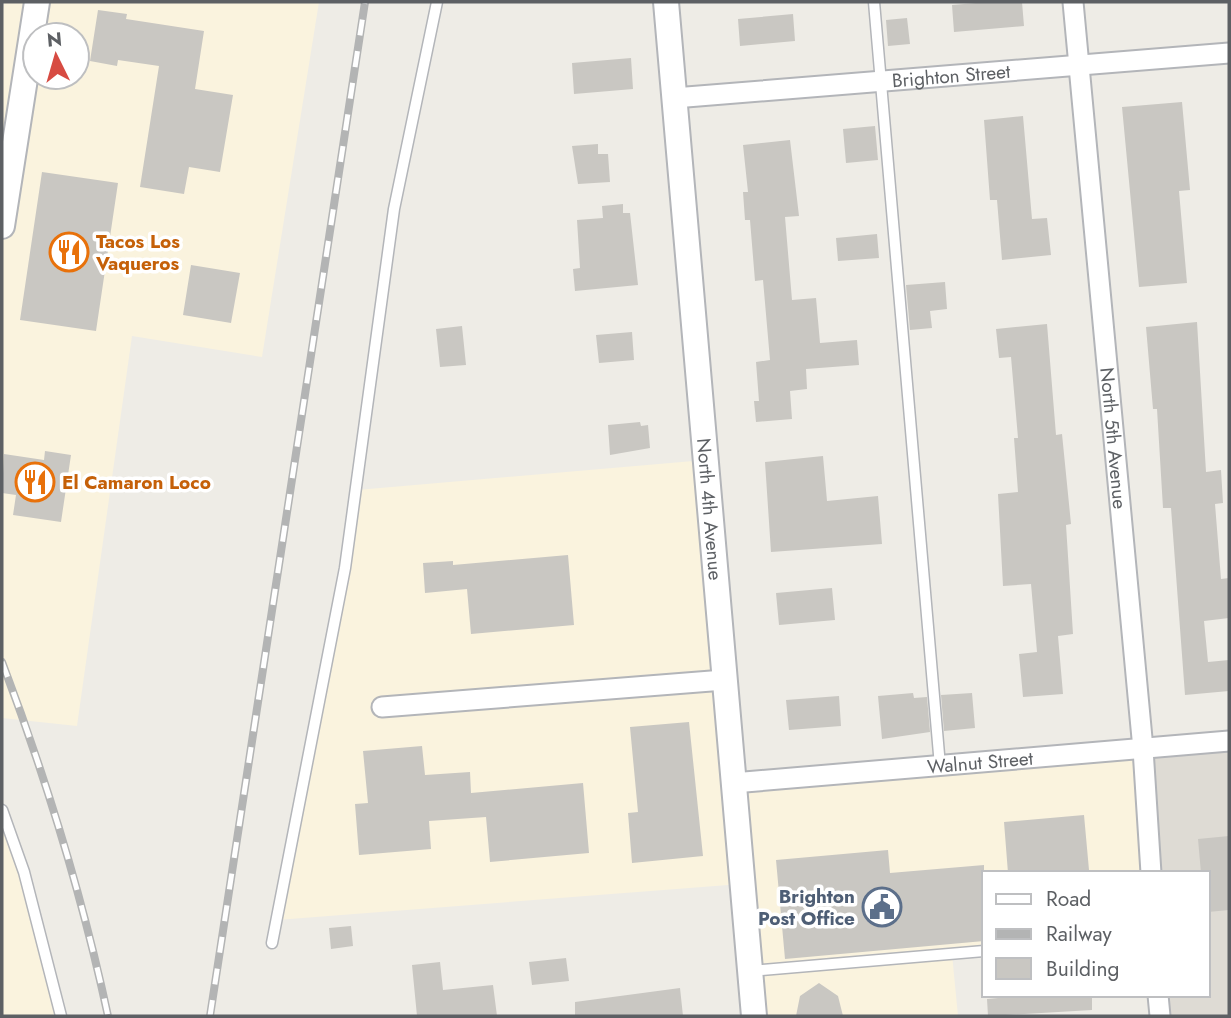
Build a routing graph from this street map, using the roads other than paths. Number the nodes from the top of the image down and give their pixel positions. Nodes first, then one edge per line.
1 (37, 2) edge
2 (436, 2) edge
3 (666, 2) edge
4 (874, 2) edge
5 (1073, 2) edge
6 (1229, 53) edge
7 (1078, 65) junction
8 (881, 82) junction
9 (674, 98) junction
10 (2, 226) edge
11 (723, 680) junction
12 (383, 707) dead end
13 (1229, 741) edge
14 (1143, 748) junction
15 (940, 765) junction
16 (733, 783) junction
17 (2, 810) edge
18 (1150, 871) edge
19 (272, 943) dead end
20 (982, 951) edge
21 (750, 972) junction
22 (1158, 997) edge
23 (61, 1016) edge
24 (754, 1016) edge
25 (1160, 1016) edge

1 - 10 street
2 - 19 lane
3 - 9 street, North 4th Avenue
4 - 8 lane
5 - 7 street, North 5th Avenue
6 - 7 street, Brighton Street
7 - 8 street, Brighton Street
7 - 14 street, North 5th Avenue
8 - 9 street, Brighton Street
8 - 15 lane
9 - 11 street, North 4th Avenue
11 - 12 street
11 - 16 street, North 4th Avenue
13 - 14 street, Walnut Street
14 - 15 street, Walnut Street
14 - 18 street, North 5th Avenue
15 - 16 street, Walnut Street
16 - 21 street, North 4th Avenue
17 - 23 lane
20 - 21 lane
21 - 24 street, North 4th Avenue
22 - 25 street

